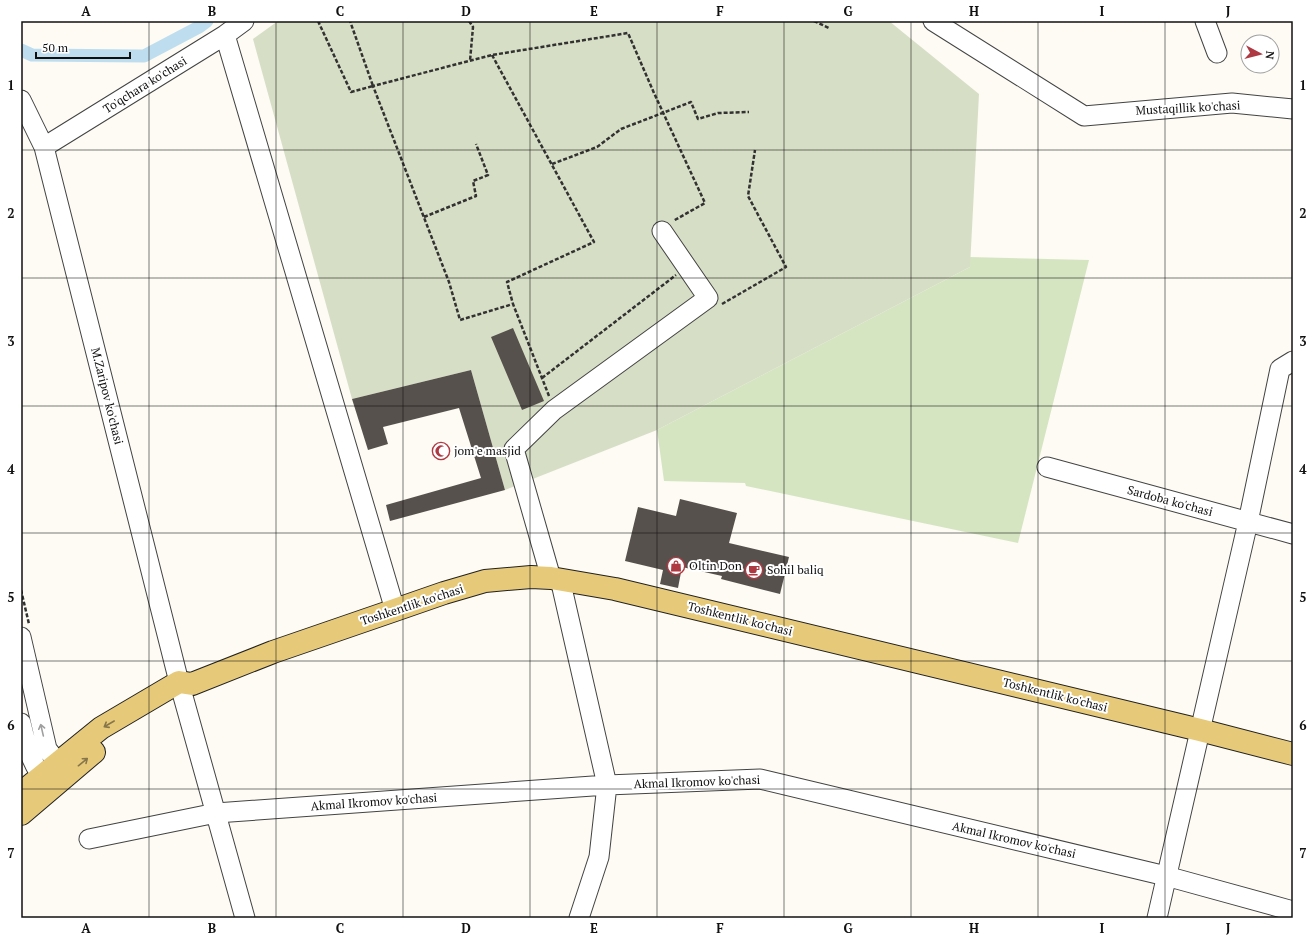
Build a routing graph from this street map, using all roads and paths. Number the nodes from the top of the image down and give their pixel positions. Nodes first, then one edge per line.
1 (244, 21) edge
2 (318, 21) edge
3 (350, 21) edge
4 (469, 21) edge
5 (814, 21) edge
6 (933, 21) edge
7 (1205, 21) edge
8 (829, 28) dead end
9 (225, 35) junction
10 (1218, 54) dead end
11 (492, 55) junction
12 (470, 61) junction
13 (373, 86) junction
14 (21, 100) edge
15 (1293, 109) edge
16 (663, 112) junction
17 (749, 112) dead end
18 (476, 144) dead end
19 (44, 148) junction
20 (755, 150) dead end
21 (552, 164) junction
22 (424, 217) junction
23 (662, 231) joint
24 (687, 266) junction
25 (708, 298) junction
26 (513, 304) junction
27 (1293, 361) edge
28 (542, 378) junction
29 (554, 410) junction
30 (1048, 467) dead end
31 (1248, 522) junction
32 (1293, 534) edge
33 (555, 579) junction
34 (395, 610) junction
35 (21, 637) edge
36 (185, 687) junction
37 (21, 723) edge
38 (1200, 730) junction
39 (1293, 754) edge
40 (49, 770) junction
41 (608, 785) junction
42 (21, 793) edge
43 (216, 813) junction
44 (21, 814) edge
45 (89, 839) dead end
46 (1166, 876) junction
47 (1293, 911) edge
48 (245, 918) edge
49 (579, 918) edge
50 (1157, 918) edge

1 - 9 street, To'qchara ko'chasi
2 - 13 path
3 - 13 path
4 - 12 path
5 - 8 path
6 - 15 street, Mustaqillik ko'chasi
7 - 10 street
9 - 19 street, To'qchara ko'chasi
9 - 34 street
11 - 12 path
11 - 16 path
11 - 21 path
12 - 13 path
13 - 22 path
14 - 19 street, M.Zaripov ko'chasi
16 - 17 path
16 - 21 path
16 - 23 path
18 - 22 path
19 - 36 street, M.Zaripov ko'chasi
20 - 25 path
21 - 26 path
22 - 26 path
23 - 24 street
24 - 25 street
24 - 28 path
25 - 29 street
26 - 28 path
27 - 31 street
28 - 29 path
29 - 33 street
30 - 31 street, Sardoba ko'chasi
31 - 32 street, Sardoba ko'chasi
31 - 38 street
33 - 34 main road, Toshkentlik ko'chasi
33 - 38 main road, Toshkentlik ko'chasi
33 - 41 street
34 - 36 main road, Toshkentlik ko'chasi
40 -> 35 street
36 - 40 main road, Toshkentlik ko'chasi
36 - 43 street, M.Zaripov ko'chasi
37 - 40 street
38 - 39 main road, Toshkentlik ko'chasi
38 - 46 street
40 - 42 main road
40 - 44 main road
41 - 43 street, Akmal Ikromov ko'chasi
41 - 46 street, Akmal Ikromov ko'chasi
41 - 49 street
43 - 45 street, Akmal Ikromov ko'chasi
43 - 48 street, M.Zaripov ko'chasi
46 - 47 street, Akmal Ikromov ko'chasi
46 - 50 street

